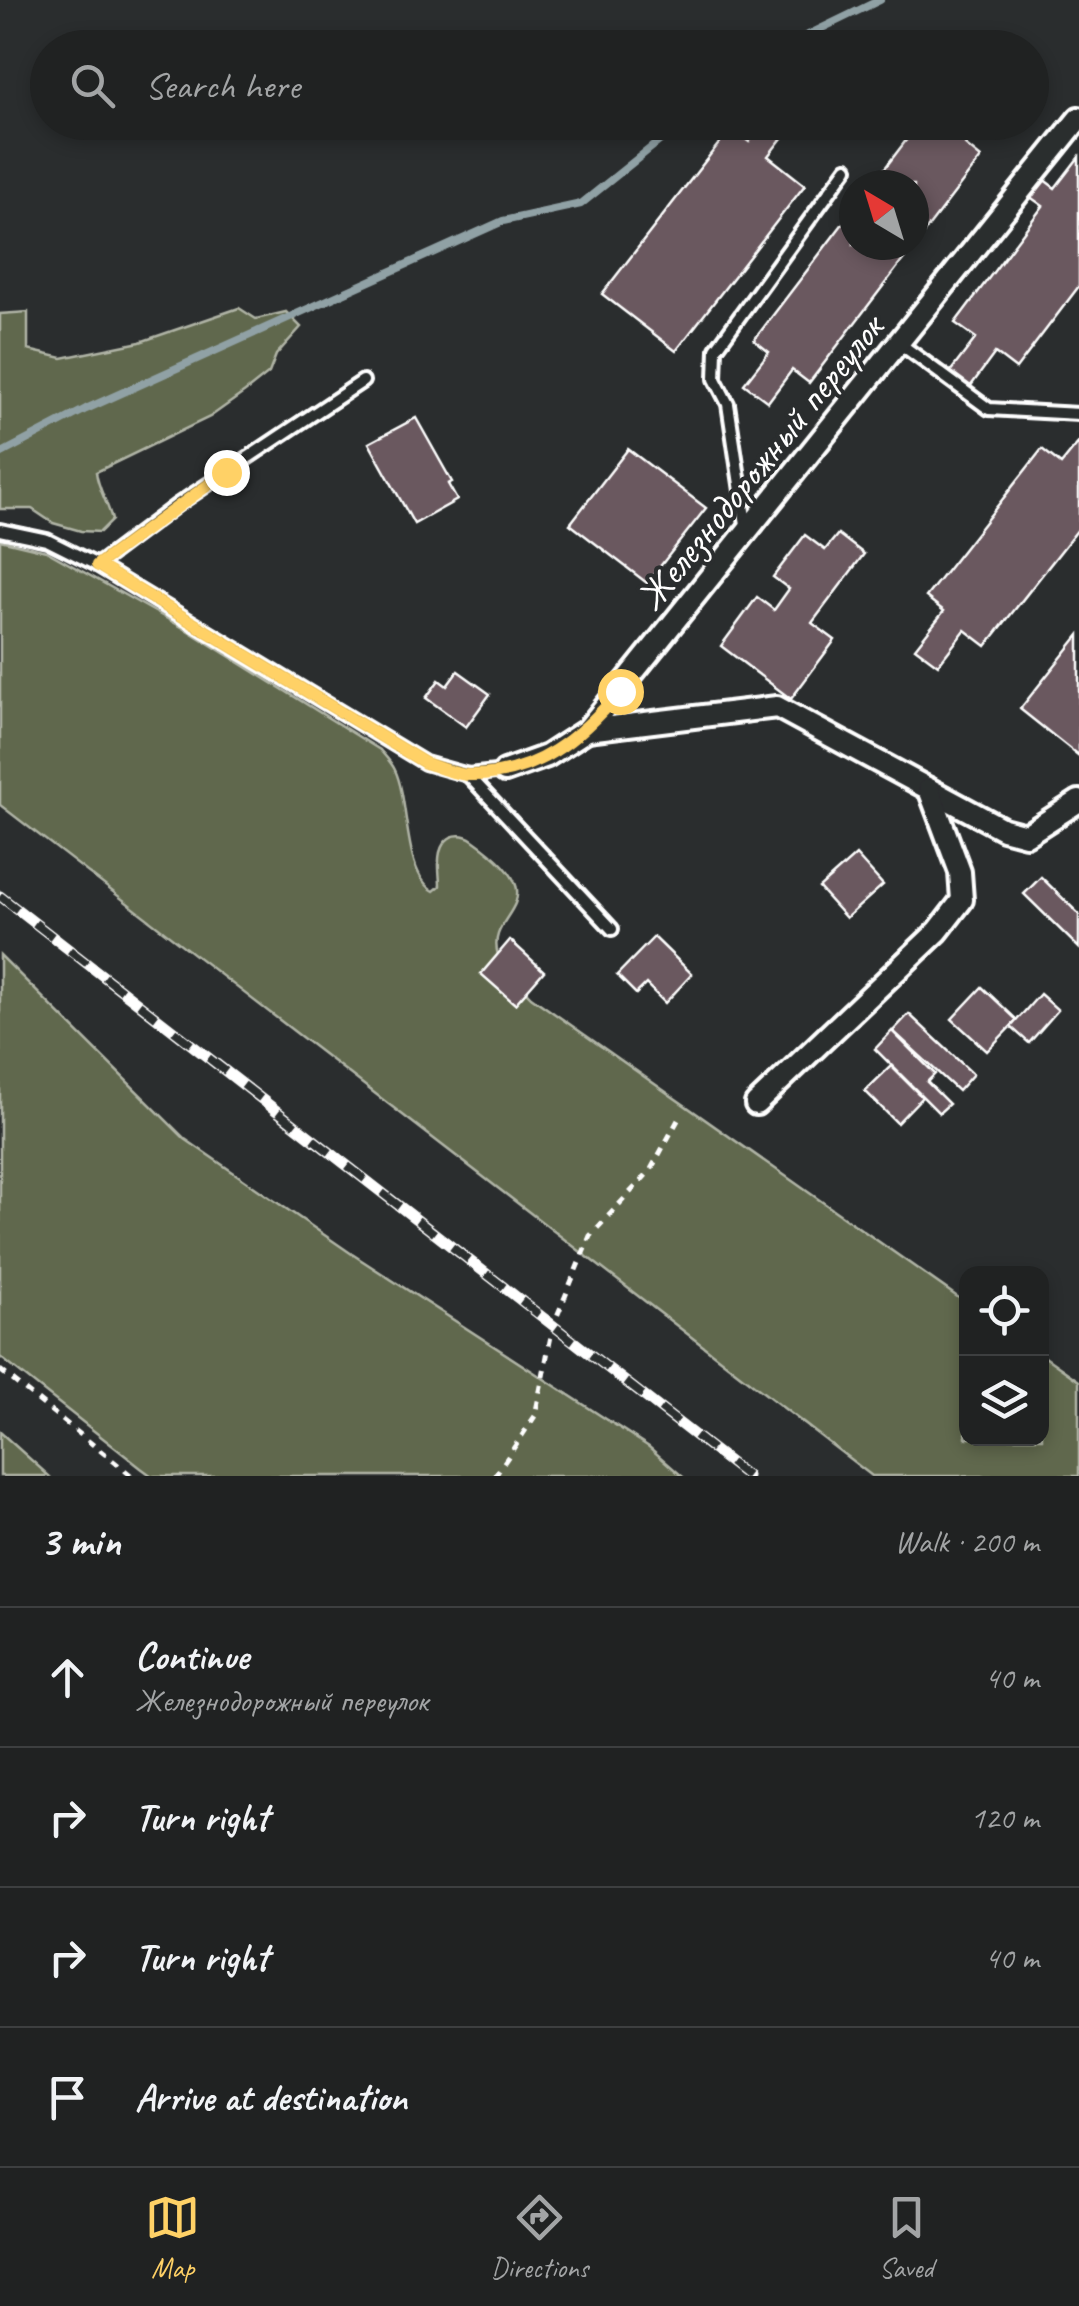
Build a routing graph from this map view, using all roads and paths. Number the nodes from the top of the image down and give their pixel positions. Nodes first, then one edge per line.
1 (1079, 118) edge
2 (847, 168) dead end
3 (898, 343) junction
4 (363, 381) dead end
5 (1079, 414) edge
6 (0, 530) edge
7 (747, 532) junction
8 (97, 565) junction
9 (586, 730) junction
10 (505, 771) joint
11 (468, 776) junction
12 (928, 789) junction
13 (1079, 801) edge
14 (612, 929) dead end
15 (756, 1104) dead end
16 (678, 1120) dead end
17 (0, 1370) edge
18 (132, 1476) edge
19 (495, 1476) edge

1 - 3 street, Железнодорожный переулок
2 - 7 lane
3 - 5 lane
3 - 7 street, Железнодорожный переулок
4 - 8 lane
6 - 8 lane
7 - 9 street, Железнодорожный переулок
8 - 11 lane
9 - 10 street, Железнодорожный переулок
9 - 12 street
10 - 11 lane
11 - 14 lane
12 - 13 street
12 - 15 street
16 - 19 path
17 - 18 path

